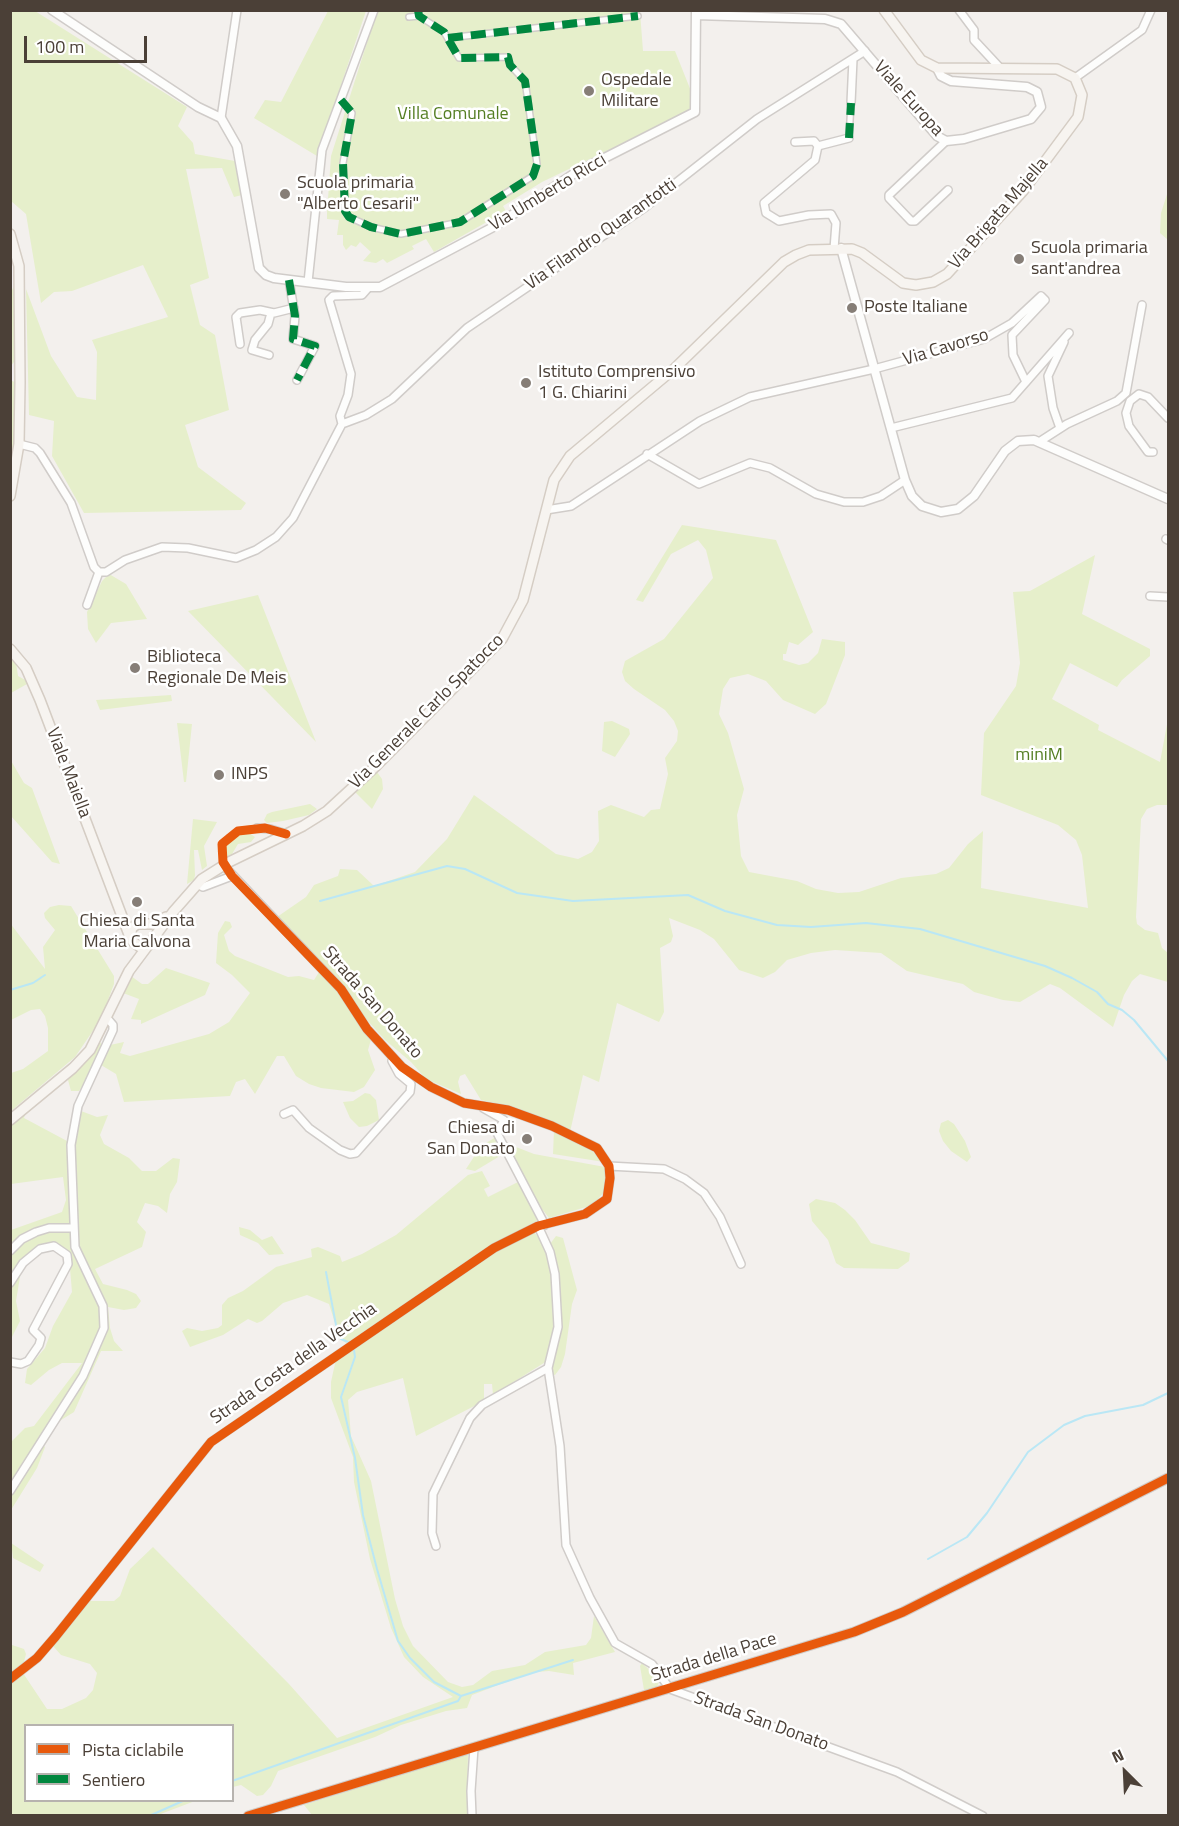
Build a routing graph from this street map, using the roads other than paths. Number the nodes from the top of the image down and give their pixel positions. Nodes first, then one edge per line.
1 (52, 10) edge
2 (237, 10) edge
3 (374, 10) edge
4 (884, 10) edge
5 (959, 10) edge
6 (1151, 10) edge
7 (418, 13) edge
8 (696, 13) edge
9 (638, 16) dead end
10 (409, 17) dead end
11 (448, 38) junction
12 (865, 51) junction
13 (456, 53) junction
14 (853, 58) junction
15 (451, 59) dead end
16 (937, 69) junction
17 (1001, 69) junction
18 (1075, 78) junction
19 (341, 100) junction
20 (851, 103) joint
21 (221, 118) junction
22 (849, 138) joint
23 (946, 141) junction
24 (795, 142) dead end
25 (818, 146) junction
26 (948, 190) dead end
27 (10, 234) edge
28 (838, 249) junction
29 (289, 280) junction
30 (308, 282) junction
31 (369, 287) junction
32 (1142, 305) dead end
33 (294, 308) junction
34 (271, 313) junction
35 (240, 344) dead end
36 (269, 355) dead end
37 (874, 369) junction
38 (297, 380) dead end
39 (1026, 382) junction
40 (1168, 418) edge
41 (342, 424) junction
42 (891, 428) junction
43 (1060, 428) junction
44 (1039, 442) junction
45 (19, 444) junction
46 (1154, 452) dead end
47 (647, 454) junction
48 (905, 480) junction
49 (10, 496) edge
50 (1168, 499) edge
51 (546, 510) junction
52 (99, 572) junction
53 (1150, 596) dead end
54 (1168, 597) edge
55 (87, 605) dead end
56 (10, 649) edge
57 (286, 834) junction
58 (268, 843) junction
59 (227, 869) tunnel mouth
60 (232, 876) junction
61 (197, 884) junction
62 (117, 902) junction
63 (172, 912) junction
64 (144, 923) junction
65 (131, 940) junction
66 (152, 941) junction
67 (129, 971) junction
68 (107, 1018) junction
69 (385, 1048) junction
70 (479, 1105) junction
71 (284, 1114) dead end
72 (10, 1120) edge
73 (609, 1166) junction
74 (542, 1226) junction
75 (74, 1228) junction
76 (10, 1251) edge
77 (741, 1264) dead end
78 (10, 1283) edge
79 (10, 1362) edge
80 (548, 1368) junction
81 (1168, 1478) edge
82 (13, 1483) edge
83 (10, 1491) edge
84 (435, 1546) dead end
85 (10, 1679) edge
86 (670, 1689) junction
87 (474, 1748) junction
88 (248, 1815) edge
89 (472, 1815) edge
90 (983, 1815) edge

1 - 21 street
2 - 21 street
3 - 19 street
4 - 16 main road
5 - 17 street
6 - 18 street
7 - 10 street
7 - 11 street
8 - 12 street, Viale Europa
8 - 31 street, Via Umberto Ricci
9 - 11 street
11 - 13 street
12 - 14 street, Via Filandro Quarantotti
12 - 23 street, Viale Europa
13 - 15 street
13 - 19 street
14 - 20 street
14 - 41 street, Via Filandro Quarantotti
16 - 17 main road
16 - 23 street, Viale Europa
17 - 18 main road
18 - 28 main road, Via Brigata Majella
19 - 30 street
20 - 22 street
21 - 29 street, Via Umberto Ricci
22 - 25 street
23 - 26 street
24 - 25 street
25 - 28 street
27 - 45 main road
28 - 37 street
28 - 51 main road, Via Generale Carlo Spatocco
29 - 30 street, Via Umberto Ricci
29 - 33 street
30 - 31 street, Via Umberto Ricci
31 - 41 street
32 - 43 street
33 - 34 street
33 - 38 street
34 - 35 street
34 - 36 street
37 - 39 street, Via Cavorso
37 - 42 street
37 - 47 street, Via Cavorso
39 - 42 street
39 - 43 street
40 - 46 street
41 - 52 street
42 - 48 street
43 - 44 street
44 - 48 street
44 - 50 street
45 - 49 main road
45 - 52 street
47 - 48 street
47 - 51 street, Via Cavorso
51 - 57 main road, Via Generale Carlo Spatocco
52 - 55 street
53 - 54 street
56 - 62 main road, Viale Maiella
57 - 58 main road, Via Generale Carlo Spatocco
57 - 58 street
58 - 61 main road, Via Generale Carlo Spatocco
59 - 60 street, Strada San Donato
60 - 61 street
60 - 69 street, Strada San Donato
61 - 63 main road, Via Generale Carlo Spatocco
62 - 64 main road, Viale Maiella
62 - 65 main road, Viale Maiella
63 - 64 main road, Via Generale Carlo Spatocco
63 - 66 main road, Via Generale Carlo Spatocco
64 - 65 main road
64 - 66 main road
65 - 66 main road
65 - 67 main road
66 - 67 main road, Via Generale Carlo Spatocco
67 - 68 main road
68 - 72 main road
68 - 75 street
69 - 70 street, Strada San Donato
69 - 71 street, Strada San Donato
70 - 73 street, Strada San Donato
70 - 74 street, Strada San Donato
73 - 74 street
73 - 77 street
74 - 80 street, Strada San Donato
74 - 85 street, Strada Costa della Vecchia
75 - 76 street
75 - 82 street
78 - 79 street
80 - 84 street
80 - 86 street, Strada San Donato
81 - 86 street, Strada della Pace
82 - 83 street
86 - 87 street, Strada della Pace
86 - 90 street, Strada San Donato
87 - 88 street, Strada della Pace
87 - 89 street

